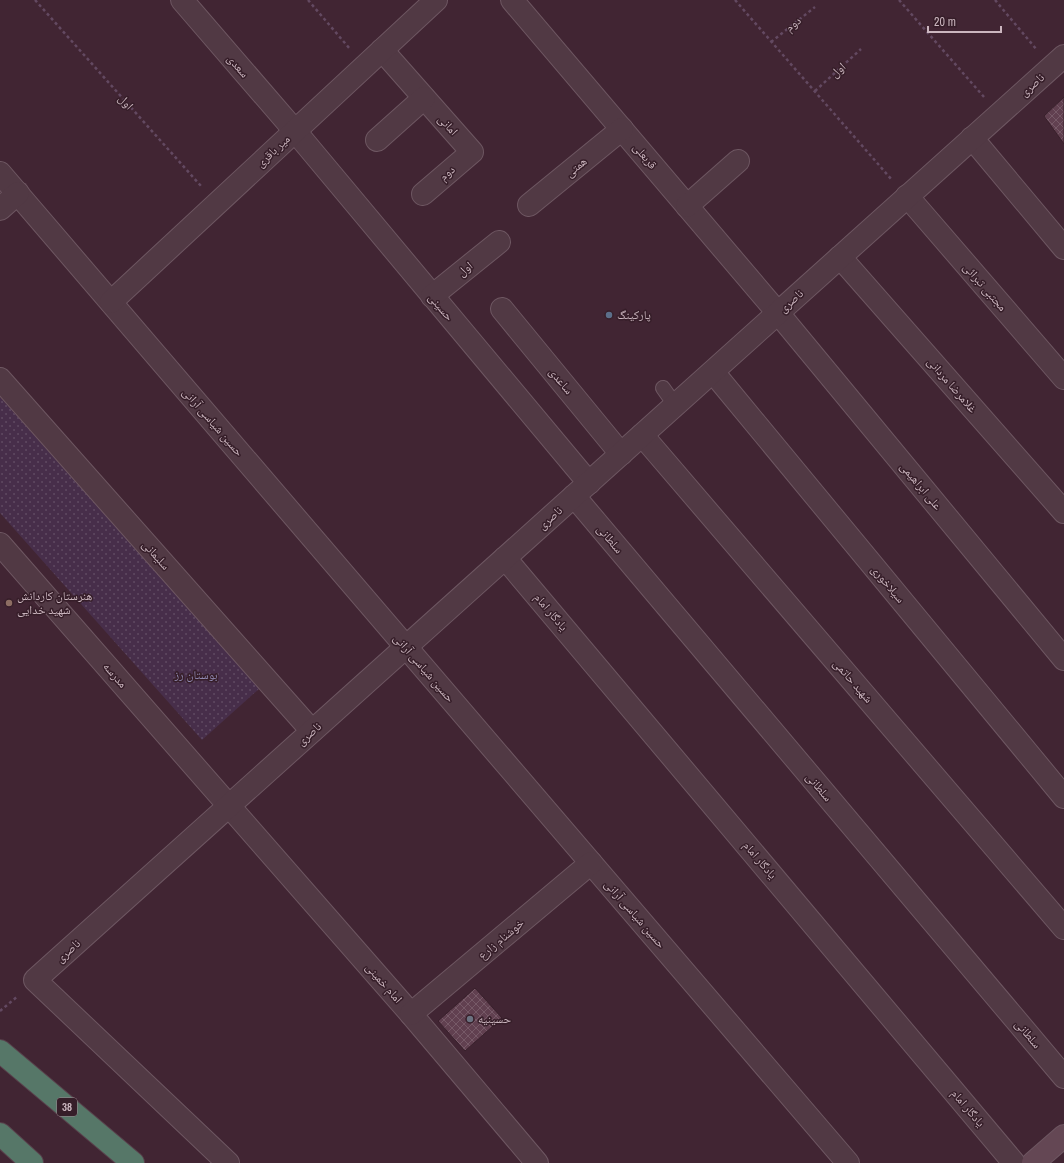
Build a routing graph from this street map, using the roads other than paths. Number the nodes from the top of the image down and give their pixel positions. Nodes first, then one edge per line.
1 (182, 0) edge
2 (436, 0) edge
3 (512, 0) edge
4 (382, 50) junction
5 (1058, 61) edge
6 (424, 98) junction
7 (622, 129) junction
8 (294, 131) junction
9 (972, 138) junction
10 (377, 140) dead end
11 (472, 152) joint
12 (738, 161) dead end
13 (0, 173) edge
14 (18, 193) junction
15 (423, 194) dead end
16 (907, 196) junction
17 (529, 205) dead end
18 (687, 206) junction
19 (0, 210) edge
20 (499, 242) dead end
21 (1064, 248) edge
22 (840, 257) junction
23 (432, 296) junction
24 (111, 302) junction
25 (502, 309) dead end
26 (778, 313) junction
27 (712, 372) junction
28 (1064, 378) edge
29 (0, 379) edge
30 (642, 435) junction
31 (621, 454) junction
32 (581, 489) junction
33 (1064, 512) edge
34 (0, 544) edge
35 (506, 558) junction
36 (406, 647) junction
37 (1064, 659) edge
38 (312, 731) junction
39 (1064, 797) edge
40 (229, 806) junction
41 (591, 863) junction
42 (1064, 928) edge
43 (411, 1014) junction
44 (0, 1051) edge
45 (1064, 1077) edge
46 (0, 1134) edge
47 (1064, 1136) edge
48 (32, 1163) edge
49 (133, 1163) edge
50 (228, 1163) edge
51 (536, 1163) edge
52 (848, 1163) edge
53 (1014, 1163) edge
54 (1033, 1163) edge

1 - 8 street, سعدی
2 - 4 street, میر باقری
3 - 7 street, قربعلی
4 - 6 street, امانی
4 - 8 street, میر باقری
5 - 9 street, ناصری
6 - 10 street
6 - 11 street, امانی
7 - 17 street, همتی
7 - 18 street, قربعلی
8 - 23 street, حسینی
8 - 24 street, میر باقری
9 - 16 street, ناصری
9 - 21 street
11 - 15 street, دوم
12 - 18 street
13 - 14 street, حسین شیاسی آرانی
14 - 19 street
14 - 24 street, حسین شیاسی آرانی
16 - 22 street, ناصری
16 - 28 street, مجتبی تبرائی
18 - 26 street, قربعلی
20 - 23 street, اول
22 - 26 street, ناصری
22 - 33 street, غلامرضا مردانی
23 - 32 street, حسینی
24 - 36 street, حسین شیاسی آرانی
25 - 31 street, ساعدی
26 - 27 street, ناصری
26 - 37 street, علی ابراهیمی
27 - 30 street, ناصری
27 - 39 street, سیلاخوری
29 - 38 street, سلیمانی
30 - 31 street, ناصری
30 - 42 street, شهید حاتمی
31 - 32 street, ناصری
32 - 35 street, ناصری
32 - 45 street, سلطانی
34 - 40 street, مدرسه
35 - 36 street, ناصری
35 - 53 street, یادگار امام
36 - 38 street, ناصری
36 - 41 street, حسین شیاسی آرانی
38 - 40 street, ناصری
40 - 43 street, امام خمینی
40 - 50 street, ناصری
41 - 43 street, خوشنام زارع
41 - 52 street, حسین شیاسی آرانی
43 - 51 street, امام خمینی
44 - 49 highway, 38
46 - 48 highway
47 - 54 main road

